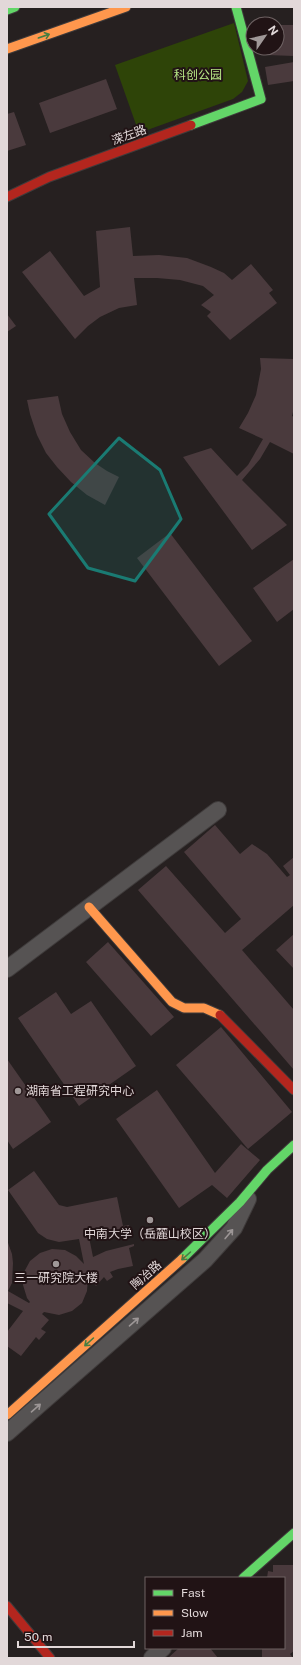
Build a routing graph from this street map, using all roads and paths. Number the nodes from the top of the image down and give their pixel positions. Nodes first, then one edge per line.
1 (15, 7) edge
2 (126, 7) edge
3 (236, 7) edge
4 (7, 10) edge
5 (7, 48) edge
6 (7, 197) edge
7 (218, 810) dead end
8 (89, 907) junction
9 (7, 969) edge
10 (294, 1090) edge
11 (294, 1145) edge
12 (252, 1188) junction
13 (7, 1415) edge
14 (7, 1433) edge
15 (294, 1533) edge
16 (244, 1577) edge
17 (7, 1606) edge
18 (162, 1649) edge
19 (50, 1658) edge
20 (152, 1658) edge

1 - 4 main road
5 -> 2 main road
3 - 6 main road, 溁左路
7 - 8 street
8 - 9 street
8 - 10 main road
11 - 12 main road, 陶冶路
12 -> 13 main road, 陶冶路
14 -> 12 street
15 - 16 main road
17 - 19 main road
18 - 20 street

